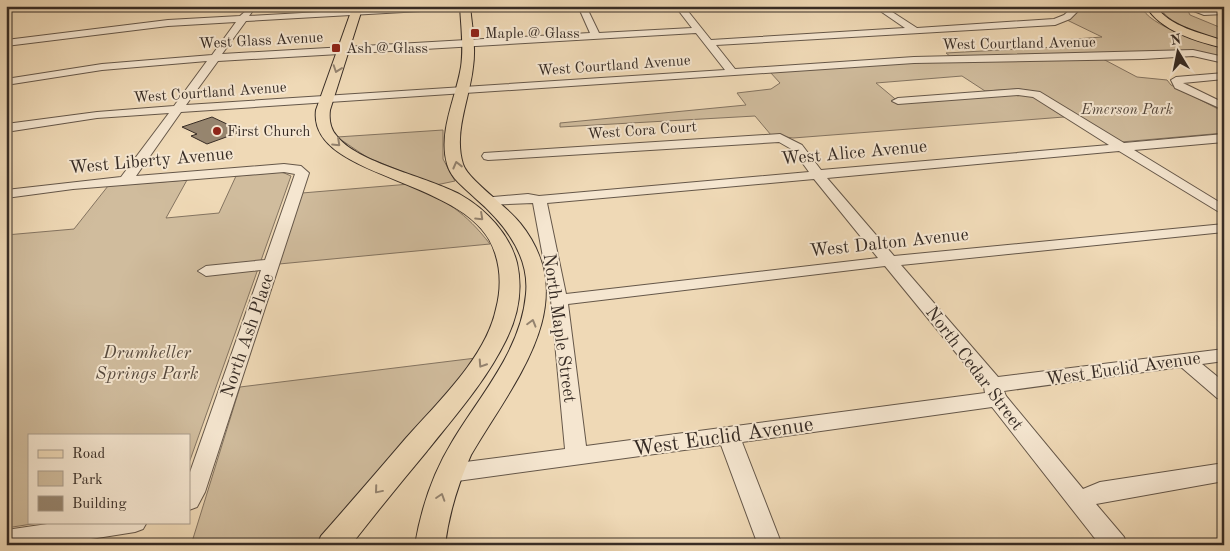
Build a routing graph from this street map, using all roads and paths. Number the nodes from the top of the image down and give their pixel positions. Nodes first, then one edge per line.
1 (32, 6) edge
2 (252, 6) edge
3 (465, 6) edge
4 (474, 6) edge
5 (582, 6) edge
6 (714, 6) edge
7 (877, 6) edge
8 (1079, 6) edge
9 (1151, 6) edge
10 (1186, 6) edge
11 (22, 7) edge
12 (679, 7) edge
13 (357, 9) edge
14 (6, 10) edge
15 (1224, 11) edge
16 (244, 18) junction
17 (698, 30) junction
18 (914, 30) junction
19 (595, 36) junction
20 (6, 43) edge
21 (466, 43) junction
22 (708, 43) junction
23 (1224, 45) edge
24 (344, 50) junction
25 (216, 58) junction
26 (1224, 60) edge
27 (732, 72) junction
28 (1224, 76) edge
29 (1176, 80) joint
30 (6, 82) edge
31 (463, 90) junction
32 (326, 99) junction
33 (898, 100) dead end
34 (1224, 107) edge
35 (179, 109) junction
36 (6, 128) edge
37 (1224, 138) edge
38 (796, 145) joint
39 (1122, 147) junction
40 (488, 156) dead end
41 (299, 170) joint
42 (817, 174) junction
43 (126, 180) junction
44 (6, 194) edge
45 (539, 200) junction
46 (487, 201) junction
47 (1224, 211) edge
48 (1224, 228) edge
49 (892, 261) junction
50 (271, 264) junction
51 (206, 270) dead end
52 (559, 300) junction
53 (1224, 355) edge
54 (1185, 360) junction
55 (995, 392) junction
56 (1224, 393) edge
57 (728, 434) junction
58 (577, 456) junction
59 (1224, 472) edge
60 (450, 473) junction
61 (190, 498) edge
62 (1079, 500) junction
63 (122, 524) edge
64 (6, 541) edge
65 (332, 545) edge
66 (430, 545) edge
67 (770, 545) edge
68 (1115, 545) edge

1 - 11 street
2 - 16 street
3 - 4 street
3 - 13 street
3 - 21 main road
5 - 19 street
6 - 12 street
7 - 18 street
8 - 18 street
9 - 23 main road
10 - 15 street
11 - 14 street
12 - 17 street
13 - 16 street
13 - 24 main road
16 - 20 street
16 - 25 street
17 - 19 street, West Glass Avenue
17 - 22 street
18 - 22 street
19 - 21 street, West Glass Avenue
21 - 24 street, West Glass Avenue
21 - 31 main road
22 - 27 street
24 - 25 street, West Glass Avenue
24 -> 32 main road
25 - 30 street, West Glass Avenue
25 - 35 street
26 - 27 street, West Courtland Avenue
27 - 31 street, West Courtland Avenue
28 - 29 street
29 - 34 street
31 - 32 street, West Courtland Avenue
46 -> 31 main road
32 - 35 street, West Courtland Avenue
32 -> 65 main road
33 - 39 street
35 - 36 street, West Courtland Avenue
35 - 43 street
37 - 39 street, West Alice Avenue
38 - 40 street, West Cora Court
38 - 42 street, North Cedar Street
39 - 42 street, West Alice Avenue
39 - 47 street
41 - 43 street, West Liberty Avenue
41 - 50 street, North Ash Place
42 - 45 street, West Alice Avenue
42 - 49 street, North Cedar Street
43 - 44 street, West Liberty Avenue
45 - 46 street, West Alice Avenue
45 - 52 street, North Maple Street
60 -> 46 main road
48 - 49 street, West Dalton Avenue
49 - 52 street, West Dalton Avenue
49 - 55 street, North Cedar Street
50 - 51 street
50 - 61 street, North Ash Place
52 - 58 street, North Maple Street
53 - 54 street, West Euclid Avenue
54 - 55 street, West Euclid Avenue
54 - 56 street
55 - 57 street, West Euclid Avenue
55 - 62 street, North Cedar Street
57 - 58 street, West Euclid Avenue
57 - 67 street
58 - 60 street, West Euclid Avenue
59 - 62 street
66 -> 60 main road
62 - 68 street, North Cedar Street
63 - 64 street

